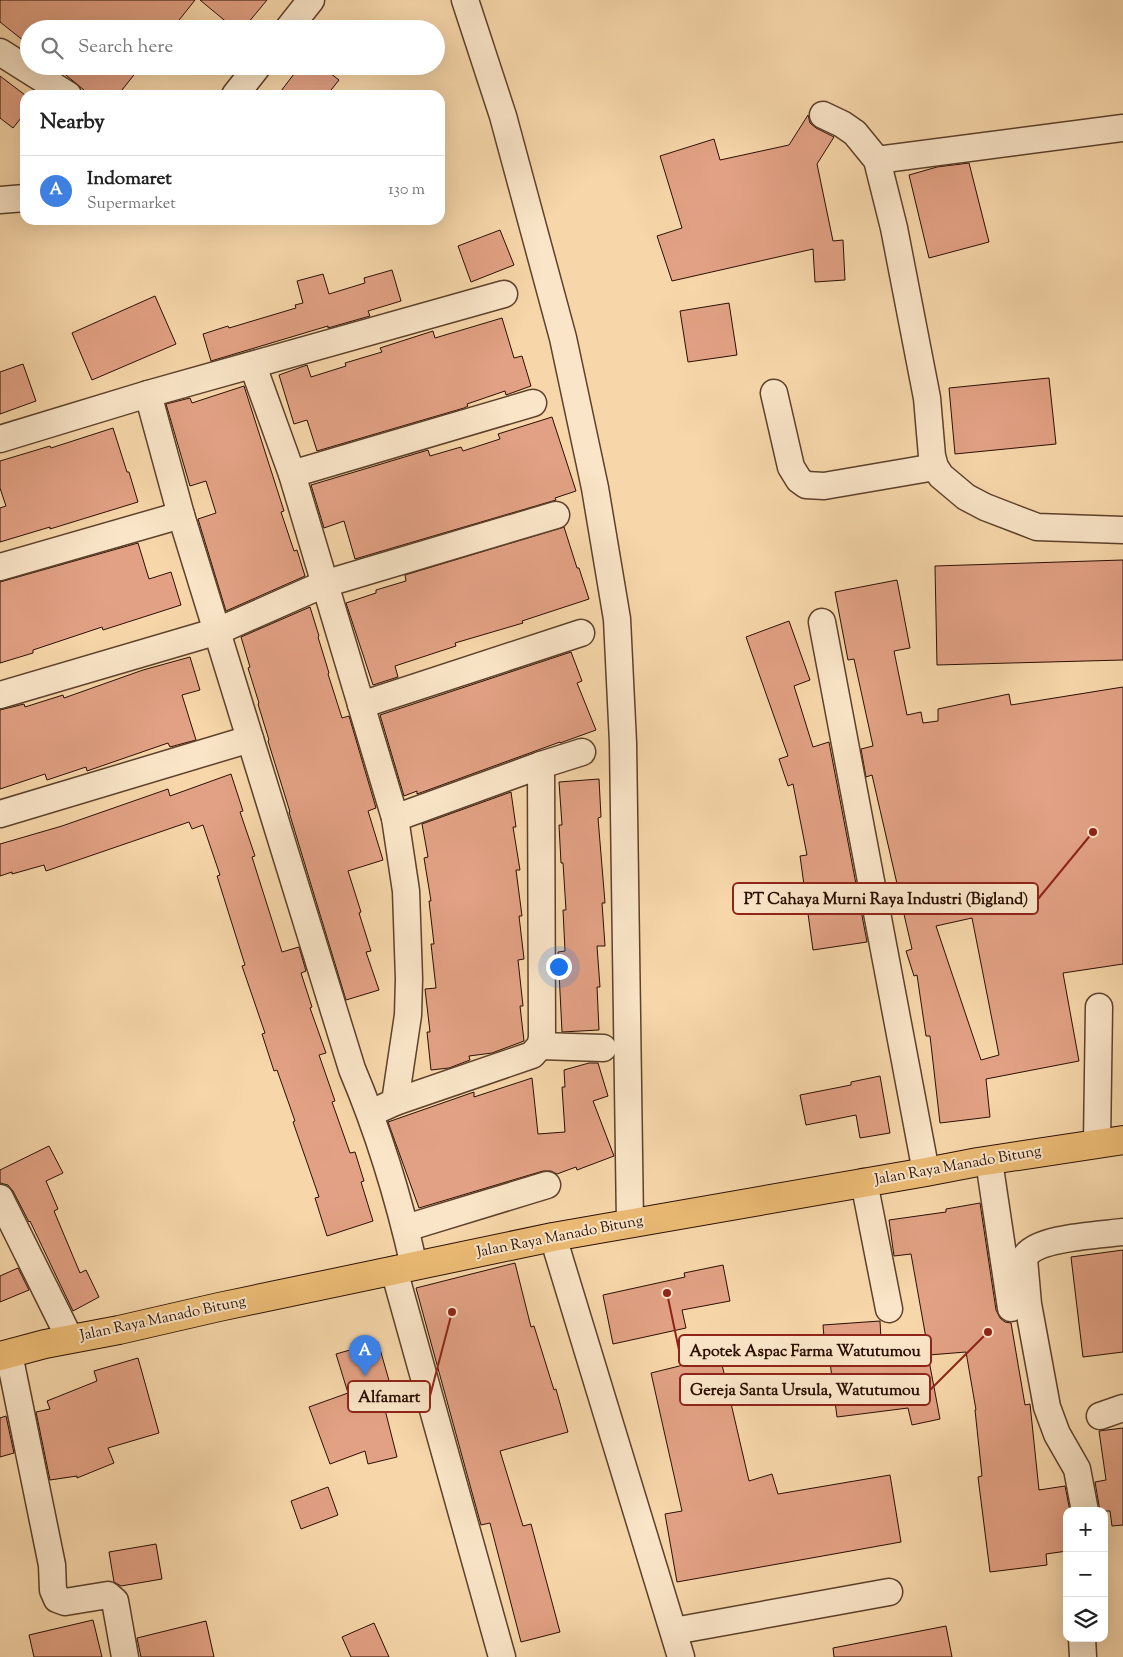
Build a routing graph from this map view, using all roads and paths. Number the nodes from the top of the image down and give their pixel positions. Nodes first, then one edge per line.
1 (311, 0) edge
2 (465, 0) edge
3 (295, 20) edge
4 (0, 52) edge
5 (20, 65) edge
6 (36, 75) edge
7 (251, 75) edge
8 (60, 90) edge
9 (239, 90) edge
10 (823, 115) dead end
11 (1123, 128) edge
12 (877, 160) junction
13 (20, 198) edge
14 (0, 200) edge
15 (504, 294) dead end
16 (253, 366) junction
17 (774, 393) dead end
18 (148, 394) junction
19 (533, 404) dead end
20 (0, 439) edge
21 (935, 467) junction
22 (292, 474) junction
23 (181, 515) junction
24 (556, 515) dead end
25 (1123, 530) edge
26 (0, 567) edge
27 (324, 584) junction
28 (822, 622) dead end
29 (218, 631) junction
30 (581, 633) dead end
31 (0, 695) edge
32 (361, 705) junction
33 (250, 739) junction
34 (582, 752) dead end
35 (542, 765) junction
36 (0, 814) edge
37 (395, 818) junction
38 (1099, 1007) dead end
39 (540, 1046) junction
40 (604, 1048) dead end
41 (395, 1102) junction
42 (370, 1113) junction
43 (1110, 1141) edge
44 (989, 1160) junction
45 (926, 1172) junction
46 (864, 1182) junction
47 (547, 1186) dead end
48 (0, 1198) edge
49 (630, 1223) junction
50 (406, 1228) junction
51 (1123, 1232) edge
52 (553, 1237) junction
53 (404, 1268) junction
54 (889, 1309) dead end
55 (1015, 1333) dead end
56 (70, 1340) junction
57 (4, 1355) edge
58 (1084, 1507) edge
59 (889, 1592) dead end
60 (674, 1631) junction
61 (1082, 1642) edge
62 (125, 1657) edge
63 (502, 1657) edge
64 (681, 1657) edge
65 (1083, 1657) edge

1 - 3 street
2 - 49 street
4 - 5 street
6 - 8 street
7 - 9 street
10 - 12 street
11 - 12 street
12 - 21 street
13 - 14 street
15 - 16 street
16 - 18 street
16 - 22 street
17 - 21 street
18 - 20 street
18 - 23 street
19 - 22 street
21 - 25 street
22 - 27 street
23 - 26 street
23 - 29 street
24 - 27 street
27 - 29 street
27 - 32 street
28 - 45 street
29 - 31 street
29 - 33 street
30 - 32 street
32 - 37 street
33 - 36 street
33 - 42 street
34 - 35 street
35 - 37 street
35 - 39 street
37 - 41 street
38 - 43 street
39 - 40 street
39 - 41 street
41 - 42 street
42 - 50 street
43 - 44 highway, Jalan Raya Manado Bitung
44 - 45 highway, Jalan Raya Manado Bitung
44 - 55 street
45 - 46 highway, Jalan Raya Manado Bitung
46 - 49 highway, Jalan Raya Manado Bitung
46 - 54 street
47 - 50 street
48 - 56 street
49 - 52 highway, Jalan Raya Manado Bitung
50 - 53 street
51 - 58 street
52 - 53 highway, Jalan Raya Manado Bitung
52 - 60 street
53 - 56 highway, Jalan Raya Manado Bitung
53 - 63 street
56 - 57 highway, Jalan Raya Manado Bitung
57 - 62 street
59 - 60 street
60 - 64 street
61 - 65 street

